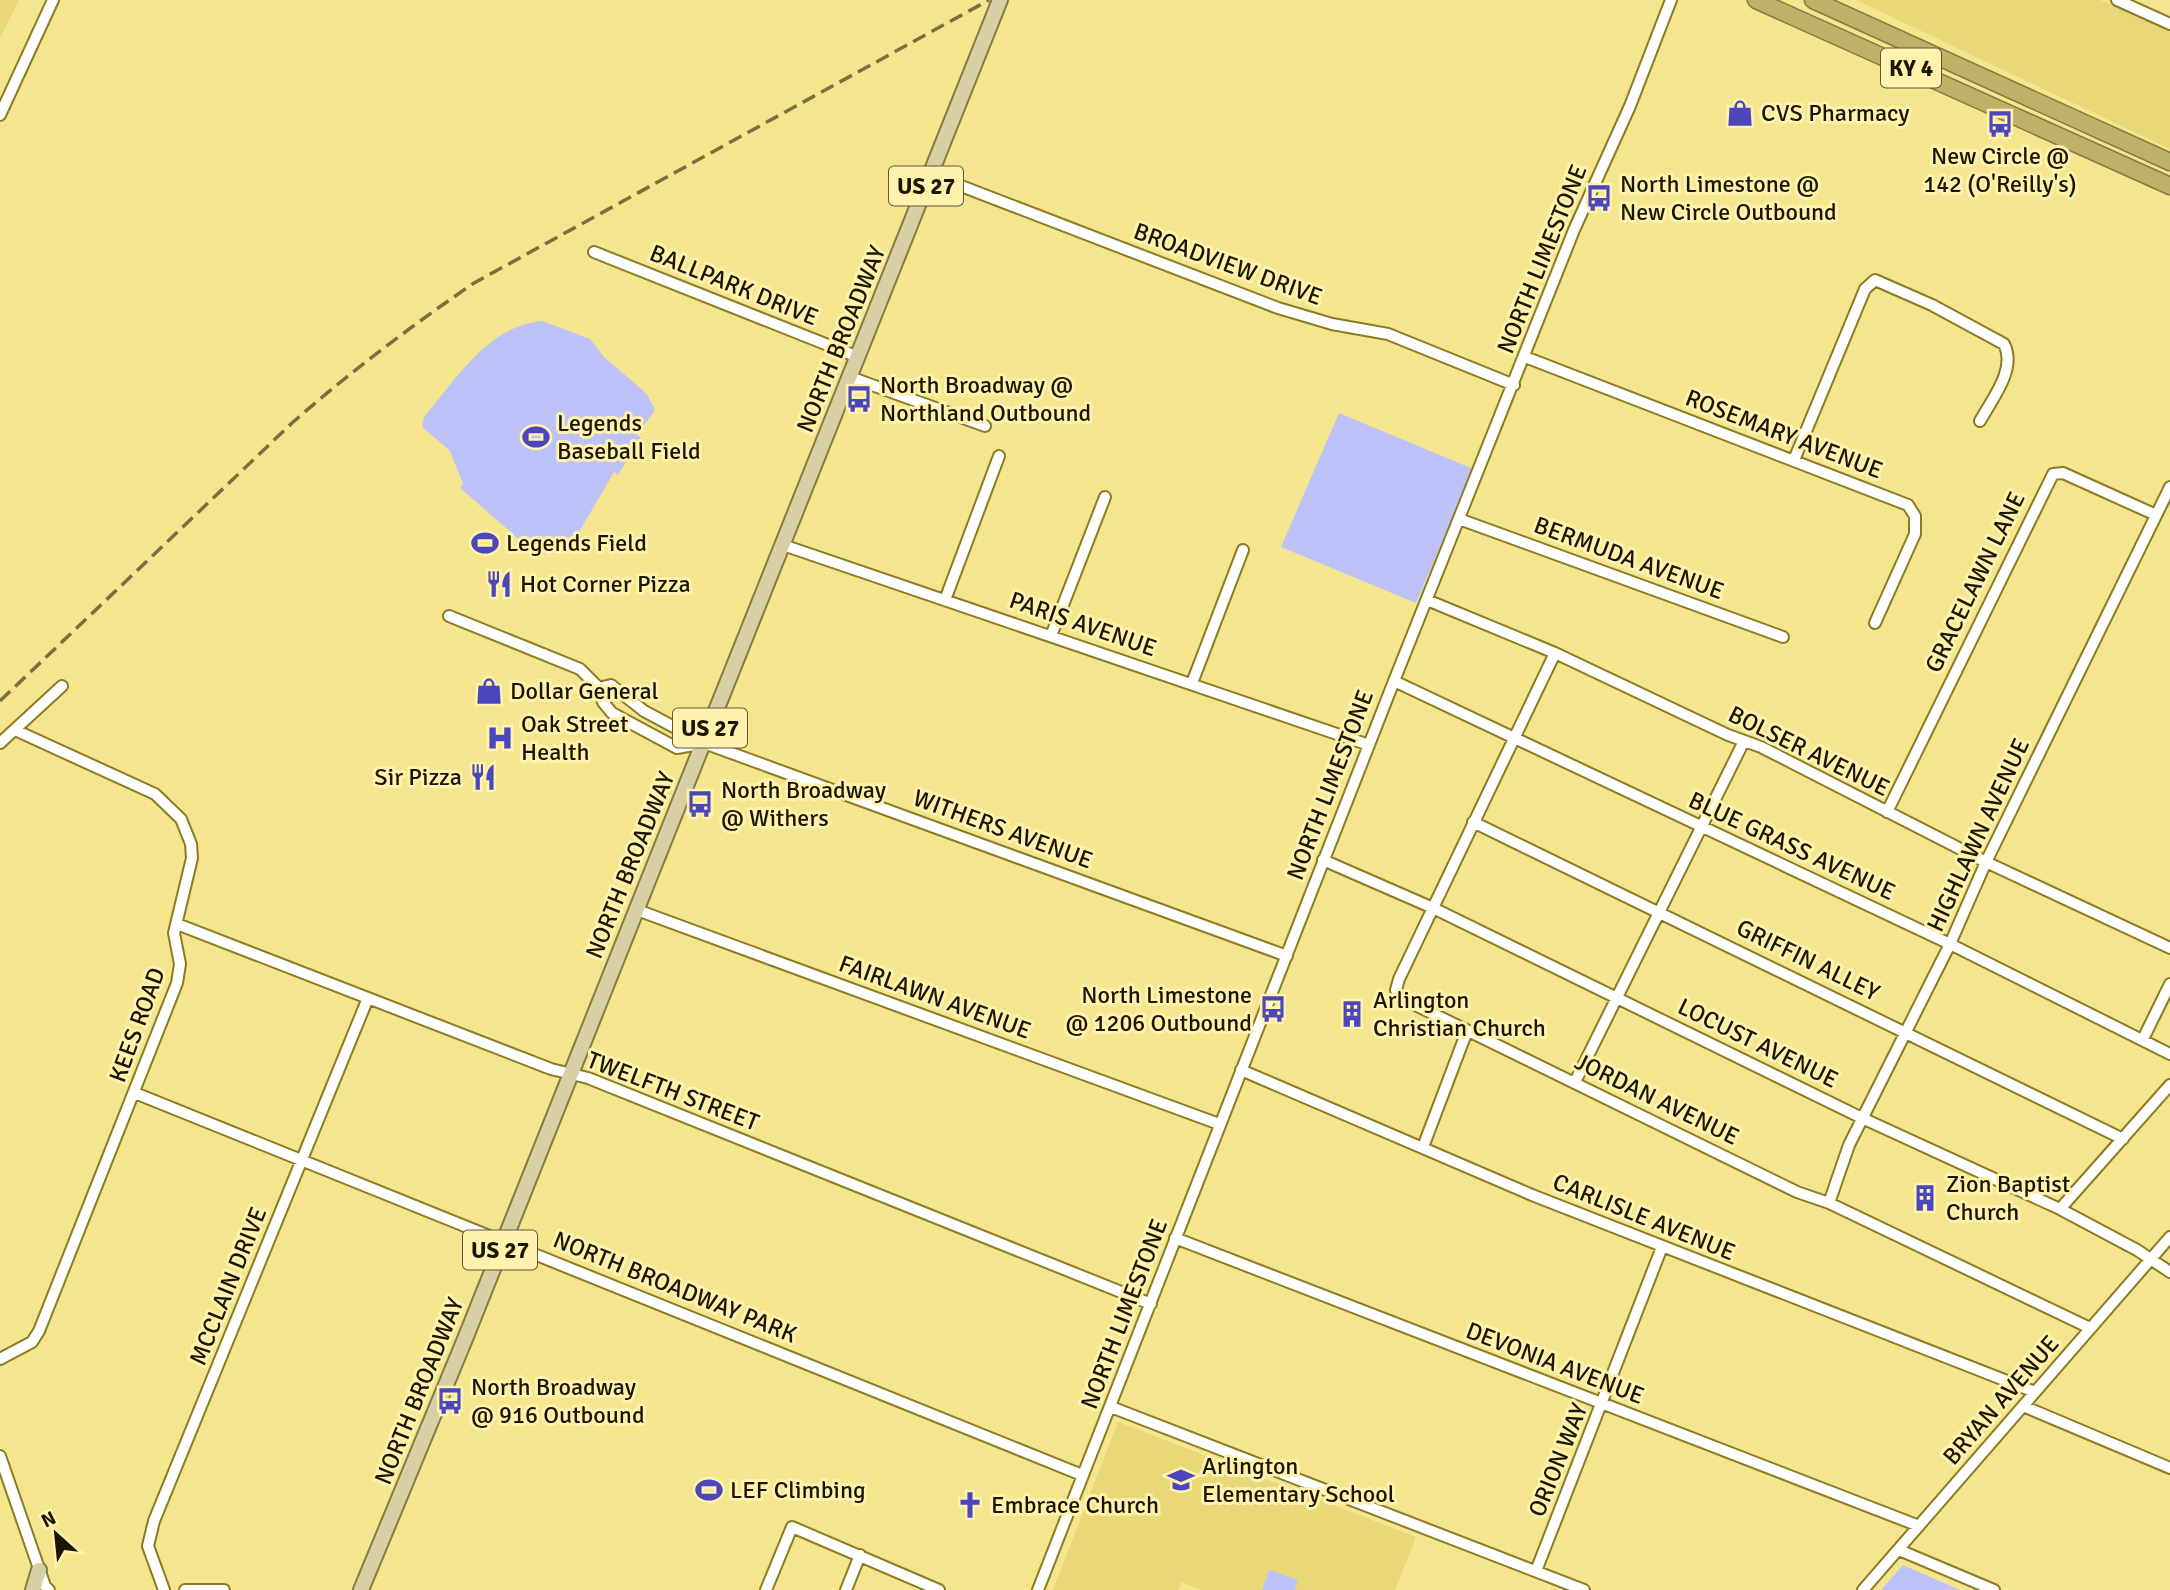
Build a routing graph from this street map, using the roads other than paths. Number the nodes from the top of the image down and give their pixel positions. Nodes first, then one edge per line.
1 (53, 0) edge
2 (1000, 0) edge
3 (1671, 0) edge
4 (1756, 0) edge
5 (1822, 2) edge
6 (2122, 2) edge
7 (2170, 24) edge
8 (0, 116) edge
9 (2170, 162) edge
10 (930, 174) junction
11 (2170, 186) edge
12 (594, 252) dead end
13 (858, 357) junction
14 (1525, 357) junction
15 (850, 377) junction
16 (1514, 384) junction
17 (1980, 421) dead end
18 (985, 426) dead end
19 (999, 456) dead end
20 (1794, 460) junction
21 (2170, 487) edge
22 (1105, 497) dead end
23 (2156, 515) junction
24 (1460, 519) junction
25 (783, 545) junction
26 (1243, 550) dead end
27 (945, 600) junction
28 (1427, 600) junction
29 (449, 616) dead end
30 (1875, 624) dead end
31 (1051, 636) junction
32 (1783, 637) dead end
33 (1555, 653) junction
34 (1394, 681) junction
35 (1192, 684) junction
36 (62, 686) dead end
37 (599, 688) junction
38 (15, 730) junction
39 (1516, 739) junction
40 (1744, 741) junction
41 (0, 743) edge
42 (704, 743) junction
43 (1369, 745) junction
44 (1887, 812) junction
45 (1473, 822) junction
46 (1702, 826) junction
47 (1323, 860) junction
48 (1986, 862) junction
49 (1433, 908) junction
50 (637, 910) junction
51 (1659, 911) junction
52 (177, 925) junction
53 (1950, 944) junction
54 (2170, 948) edge
55 (1287, 956) junction
56 (2170, 984) edge
57 (1615, 996) junction
58 (368, 998) junction
59 (1467, 1031) junction
60 (1907, 1031) junction
61 (2143, 1039) junction
62 (2170, 1054) edge
63 (1241, 1070) junction
64 (570, 1074) junction
65 (1574, 1082) junction
66 (2170, 1085) edge
67 (135, 1093) junction
68 (1862, 1118) junction
69 (1219, 1124) junction
70 (2123, 1139) junction
71 (1423, 1147) junction
72 (301, 1162) junction
73 (1829, 1203) junction
74 (2060, 1209) junction
75 (2170, 1237) edge
76 (1175, 1238) junction
77 (504, 1241) junction
78 (1662, 1247) junction
79 (2150, 1260) junction
80 (2170, 1272) edge
81 (1152, 1304) junction
82 (2090, 1328) junction
83 (0, 1359) edge
84 (2035, 1392) junction
85 (1603, 1404) junction
86 (2023, 1406) junction
87 (1111, 1407) junction
88 (0, 1456) edge
89 (2170, 1468) edge
90 (1082, 1475) junction
91 (1919, 1526) junction
92 (1899, 1550) junction
93 (860, 1555) junction
94 (39, 1570) joint
95 (1535, 1571) junction
96 (42, 1589) edge
97 (935, 1589) edge
98 (164, 1590) edge
99 (186, 1590) edge
100 (224, 1590) edge
101 (361, 1590) edge
102 (766, 1590) edge
103 (846, 1590) edge
104 (1038, 1590) edge
105 (1584, 1590) edge
106 (1863, 1590) edge
107 (1994, 1590) edge

1 - 8 street
2 - 10 main road, NORTH BROADWAY / US 27
3 - 14 street, NORTH LIMESTONE
4 - 11 highway, KY 4
5 - 9 highway, KY 4
6 - 7 street
10 - 13 main road, NORTH BROADWAY / US 27
10 - 16 street, BROADVIEW DRIVE
12 - 13 street, BALLPARK DRIVE
13 - 15 main road, NORTH BROADWAY / US 27
14 - 16 street, NORTH LIMESTONE
14 - 20 street, ROSEMARY AVENUE
15 - 18 street
15 - 25 main road, NORTH BROADWAY / US 27
16 - 24 street, NORTH LIMESTONE
17 - 20 street
19 - 27 street
20 - 30 street, ROSEMARY AVENUE
21 - 23 street, HIGHLAWN AVENUE
22 - 31 street
23 - 44 street, GRACELAWN LANE
23 - 48 street, HIGHLAWN AVENUE
24 - 28 street, NORTH LIMESTONE
24 - 32 street, BERMUDA AVENUE
25 - 27 street, PARIS AVENUE
25 - 42 main road, NORTH BROADWAY / US 27
26 - 35 street
27 - 31 street, PARIS AVENUE
28 - 33 street, BOLSER AVENUE
28 - 34 street, NORTH LIMESTONE
29 - 37 street
31 - 35 street, PARIS AVENUE
33 - 39 street, JORDAN AVENUE
33 - 40 street, BOLSER AVENUE
34 - 39 street, BLUE GRASS AVENUE
34 - 43 street, NORTH LIMESTONE
35 - 43 street, PARIS AVENUE
36 - 38 street
37 - 42 street
37 - 42 street
38 - 41 street
38 - 52 street, KEES ROAD
39 - 45 street, JORDAN AVENUE
39 - 46 street, BLUE GRASS AVENUE
40 - 44 street, BOLSER AVENUE
40 - 46 street
42 - 50 main road, NORTH BROADWAY / US 27
42 - 55 street, WITHERS AVENUE
43 - 47 street, NORTH LIMESTONE
44 - 48 street, BOLSER AVENUE
45 - 49 street, JORDAN AVENUE
45 - 51 street, GRIFFIN ALLEY
46 - 51 street
46 - 53 street, BLUE GRASS AVENUE
47 - 49 street, LOCUST AVENUE
47 - 55 street, NORTH LIMESTONE
48 - 53 street, HIGHLAWN AVENUE
48 - 54 street, BOLSER AVENUE
49 - 57 street, LOCUST AVENUE
49 - 59 street, JORDAN AVENUE
50 - 64 main road, NORTH BROADWAY / US 27
50 - 69 street, FAIRLAWN AVENUE
51 - 57 street
51 - 60 street, GRIFFIN ALLEY
52 - 58 street, TWELFTH STREET
52 - 67 street, KEES ROAD
53 - 60 street, HIGHLAWN AVENUE
53 - 61 street, BLUE GRASS AVENUE
55 - 63 street, NORTH LIMESTONE
56 - 61 street
57 - 65 street
57 - 68 street, LOCUST AVENUE
58 - 64 street, TWELFTH STREET
58 - 72 street, MCCLAIN DRIVE
59 - 65 street, JORDAN AVENUE
59 - 71 street
60 - 68 street, HIGHLAWN AVENUE
60 - 70 street, GRIFFIN ALLEY
61 - 62 street, BLUE GRASS AVENUE
63 - 69 street, NORTH LIMESTONE
63 - 71 street, CARLISLE AVENUE
64 - 77 main road, NORTH BROADWAY / US 27
64 - 81 street, TWELFTH STREET
65 - 73 street, JORDAN AVENUE
66 - 70 street
67 - 72 street, NORTH BROADWAY PARK
67 - 83 street, KEES ROAD
68 - 73 street, HIGHLAWN AVENUE
68 - 74 street, LOCUST AVENUE
69 - 76 street, NORTH LIMESTONE
70 - 74 street
71 - 78 street, CARLISLE AVENUE
72 - 77 street, NORTH BROADWAY PARK
72 - 98 street, MCCLAIN DRIVE
73 - 82 street, JORDAN AVENUE
74 - 79 street, LOCUST AVENUE
75 - 79 street, BRYAN AVENUE
76 - 81 street, NORTH LIMESTONE
76 - 85 street, DEVONIA AVENUE
77 - 90 street, NORTH BROADWAY PARK
77 - 101 main road, NORTH BROADWAY / US 27
78 - 84 street, CARLISLE AVENUE
78 - 85 street, ORION WAY
79 - 80 street, LOCUST AVENUE
79 - 82 street, BRYAN AVENUE
81 - 87 street, NORTH LIMESTONE
82 - 84 street, BRYAN AVENUE
84 - 86 street, BRYAN AVENUE
85 - 91 street, DEVONIA AVENUE
85 - 95 street, ORION WAY
86 - 89 street
86 - 91 street, BRYAN AVENUE
87 - 90 street, NORTH LIMESTONE
87 - 95 street
88 - 94 street
90 - 104 street, NORTH LIMESTONE
91 - 92 street, BRYAN AVENUE
92 - 106 street, BRYAN AVENUE
92 - 107 street
93 - 97 street
93 - 102 street
93 - 103 street
94 - 96 main road
95 - 105 street
99 - 100 street

